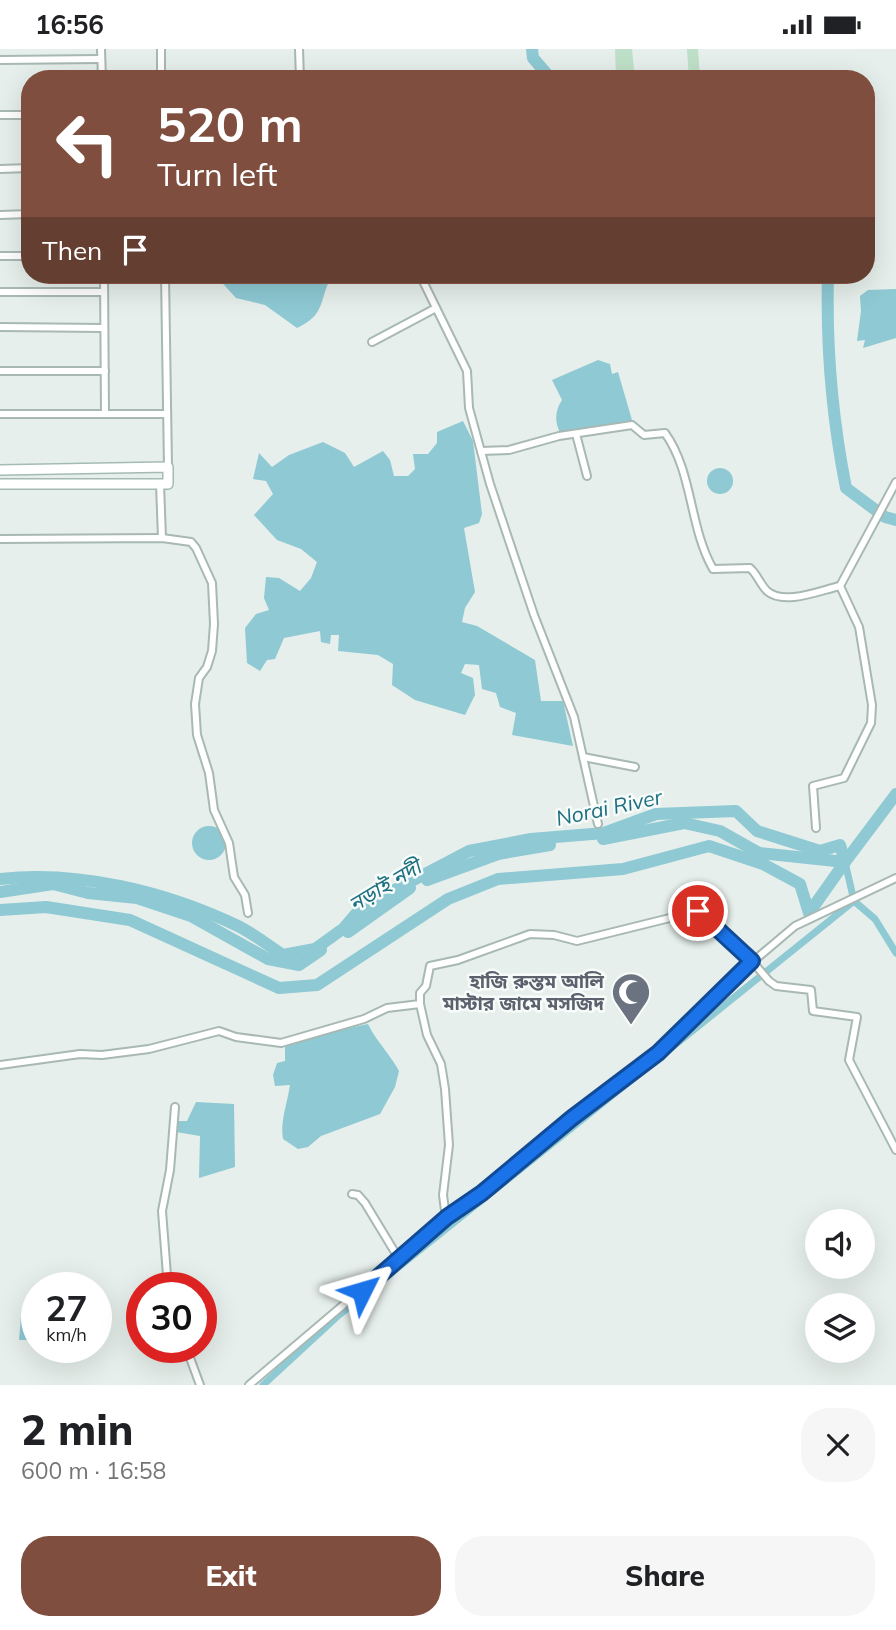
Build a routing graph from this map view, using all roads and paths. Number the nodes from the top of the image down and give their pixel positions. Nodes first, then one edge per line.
1 (101, 49) edge
2 (161, 49) edge
3 (299, 49) edge
4 (102, 59) junction
5 (0, 60) edge
6 (102, 70) edge
7 (161, 70) edge
8 (300, 70) edge
9 (0, 115) edge
10 (21, 115) edge
11 (21, 168) edge
12 (0, 169) edge
13 (21, 214) edge
14 (0, 215) edge
15 (0, 256) edge
16 (21, 256) edge
17 (104, 284) edge
18 (165, 284) edge
19 (424, 284) edge
20 (0, 292) edge
21 (104, 292) junction
22 (436, 307) junction
23 (0, 327) edge
24 (104, 328) junction
25 (372, 342) dead end
26 (0, 370) edge
27 (105, 372) junction
28 (0, 414) edge
29 (105, 414) junction
30 (167, 414) junction
31 (576, 434) junction
32 (481, 451) junction
33 (169, 467) junction
34 (0, 470) edge
35 (587, 476) dead end
36 (896, 482) edge
37 (0, 484) edge
38 (160, 484) junction
39 (162, 538) junction
40 (0, 539) edge
41 (842, 584) junction
42 (583, 757) junction
43 (635, 767) dead end
44 (598, 824) dead end
45 (816, 828) dead end
46 (896, 878) edge
47 (248, 913) dead end
48 (752, 961) junction
49 (420, 1005) junction
50 (0, 1065) edge
51 (174, 1107) dead end
52 (896, 1150) edge
53 (352, 1194) dead end
54 (446, 1218) junction
55 (399, 1259) junction
56 (166, 1272) edge
57 (192, 1363) edge
58 (200, 1385) edge
59 (249, 1385) edge

1 - 4 street
2 - 7 street
3 - 8 street
4 - 5 street
4 - 6 street
9 - 10 street
11 - 12 street
13 - 14 street
15 - 16 street
17 - 21 street
18 - 30 street
19 - 22 street
20 - 21 street
21 - 24 street
22 - 25 street
22 - 32 street
23 - 24 street
24 - 27 street
26 - 27 street
27 - 29 street
28 - 29 street
29 - 30 street
30 - 33 street
31 - 32 street
31 - 35 street
31 - 41 street
32 - 42 street
33 - 34 street
33 - 38 street
36 - 41 street
37 - 38 street
38 - 39 street
39 - 40 street
39 - 47 street
41 - 45 street
42 - 43 street
42 - 44 street
46 - 48 street
48 - 49 street
48 - 52 street
48 - 54 street
49 - 50 street
49 - 54 street
51 - 56 street
53 - 55 street
54 - 55 street
55 - 59 street
57 - 58 street

